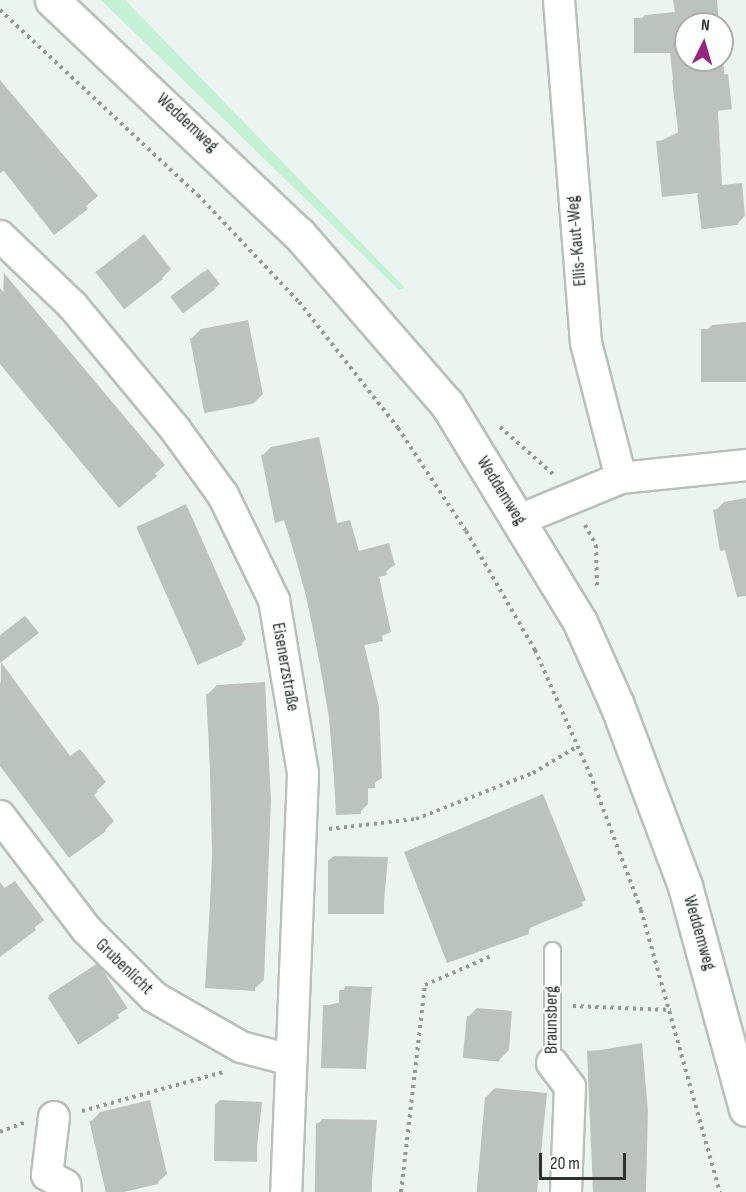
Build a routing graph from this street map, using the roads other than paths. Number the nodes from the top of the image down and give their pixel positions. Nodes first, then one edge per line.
1 (52, 0) edge
2 (560, 0) edge
3 (0, 236) edge
4 (746, 465) edge
5 (621, 478) junction
6 (519, 520) junction
7 (0, 816) edge
8 (552, 950) dead end
9 (291, 1060) junction
10 (552, 1063) joint
11 (746, 1109) edge
12 (54, 1117) road end
13 (66, 1192) edge
14 (286, 1192) edge
15 (566, 1192) edge

1 - 6 main road, Weddemweg
2 - 5 street, Ellis-Kaut-Weg
3 - 9 street, Eisenerzstraße
4 - 5 street
5 - 6 street
6 - 11 main road, Weddemweg
7 - 9 street, Grubenlicht
8 - 10 lane, Braunsberg
9 - 14 street, Eisenerzstraße
10 - 15 street, Braunsberg
12 - 13 street

